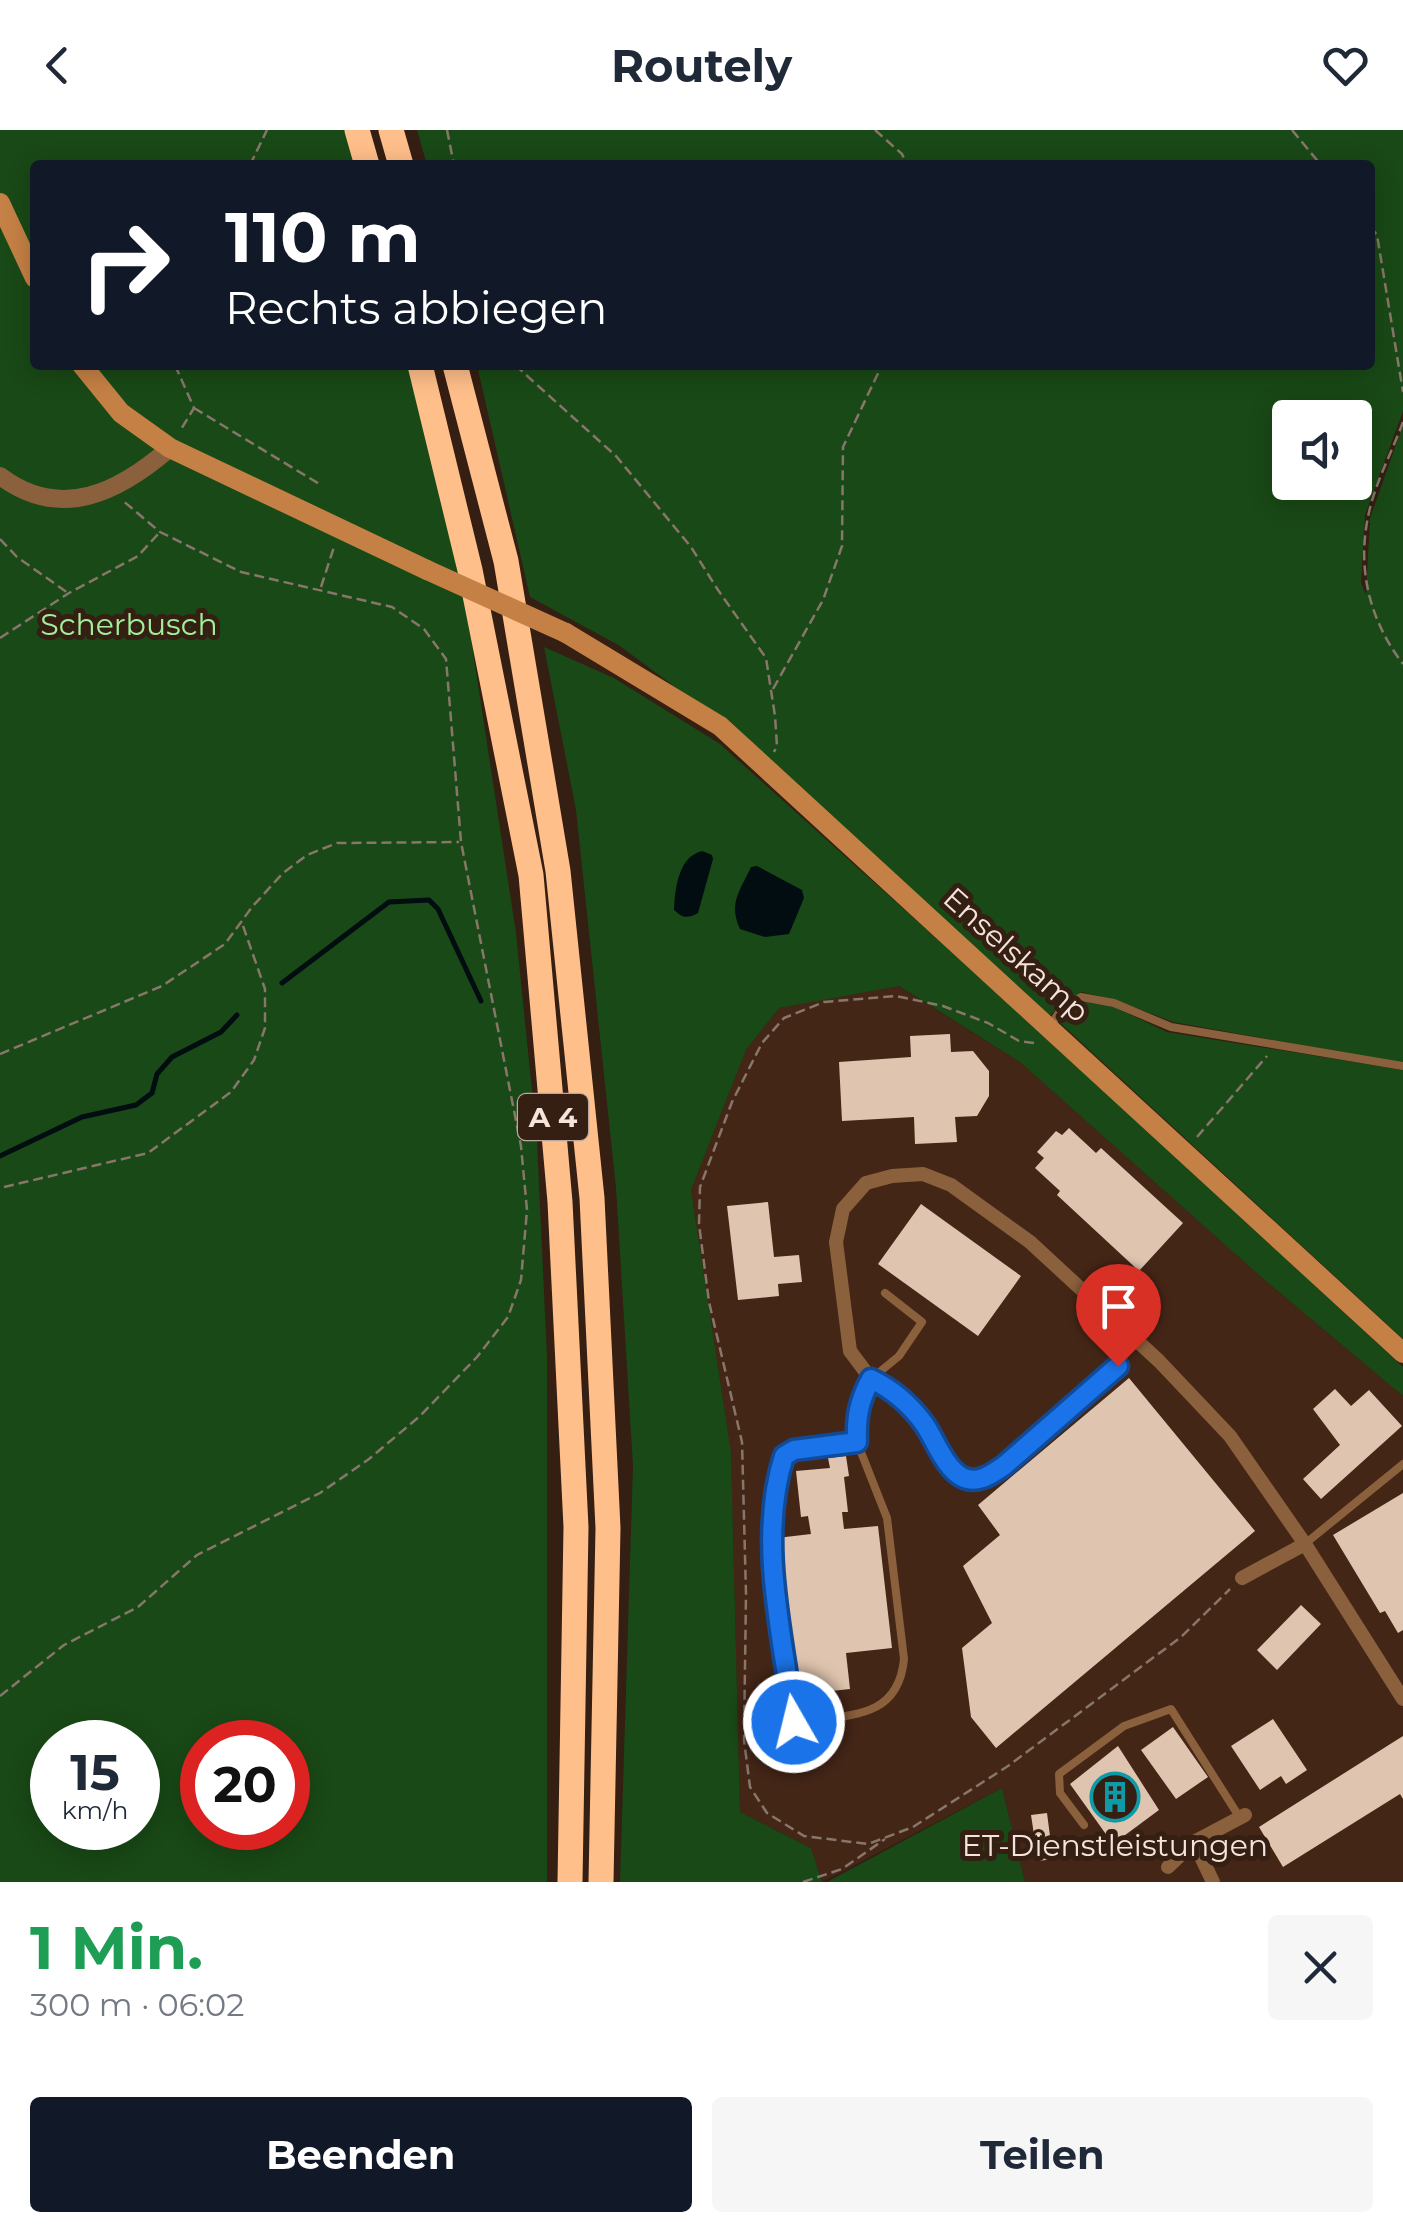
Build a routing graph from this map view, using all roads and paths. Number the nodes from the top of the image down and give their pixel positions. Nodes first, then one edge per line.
1 (266, 130) edge
2 (356, 130) edge
3 (391, 130) edge
4 (447, 130) edge
5 (875, 130) edge
6 (1292, 130) edge
7 (252, 160) edge
8 (366, 160) edge
9 (400, 160) edge
10 (453, 160) edge
11 (905, 160) edge
12 (1316, 160) edge
13 (0, 204) edge
14 (1375, 232) edge
15 (30, 267) edge
16 (85, 370) edge
17 (177, 370) edge
18 (421, 370) edge
19 (456, 370) edge
20 (520, 370) edge
21 (880, 370) edge
22 (1403, 392) edge
23 (194, 408) junction
24 (1403, 422) edge
25 (170, 448) junction
26 (0, 476) edge
27 (321, 485) dead end
28 (110, 490) junction
29 (340, 531) junction
30 (160, 532) junction
31 (0, 539) edge
32 (320, 589) junction
33 (69, 594) junction
34 (0, 638) edge
35 (1403, 664) edge
36 (772, 690) junction
37 (767, 768) junction
38 (460, 842) junction
39 (242, 922) junction
40 (1050, 1026) junction
41 (1277, 1043) junction
42 (0, 1054) edge
43 (1403, 1066) edge
44 (1186, 1151) junction
45 (1, 1187) edge
46 (885, 1293) dead end
47 (1403, 1353) edge
48 (1118, 1366) dead end
49 (871, 1379) junction
50 (857, 1442) junction
51 (1403, 1464) edge
52 (1304, 1544) junction
53 (1242, 1578) dead end
54 (0, 1696) edge
55 (1403, 1699) edge
56 (1242, 1816) joint
57 (1084, 1825) dead end
58 (891, 1836) dead end
59 (1194, 1842) junction
60 (1168, 1868) dead end
61 (570, 1882) edge
62 (602, 1882) edge
63 (804, 1882) edge
64 (1212, 1882) edge

1 - 7 path
2 - 8 highway
3 - 9 highway
4 - 10 path
5 - 11 path
6 - 12 path
13 - 15 main road
14 - 22 path
16 - 25 main road, Enselskamp
17 - 23 path
18 - 61 highway, A 4
19 - 62 highway, A 4
20 - 36 path
21 - 36 path
23 - 25 path
23 - 27 path
24 - 35 path
25 - 28 street
25 - 29 main road, Enselskamp
26 - 28 street
28 - 30 path
29 - 32 path
29 - 37 main road, Enselskamp, bridge
30 - 32 path
30 - 33 path
31 - 33 path
32 - 38 path
33 - 34 path
36 - 37 path
37 - 40 main road, Enselskamp
38 - 39 path
38 - 54 path
39 - 42 path
39 - 45 path
40 - 41 lane
40 - 44 main road, Enselskamp
41 - 43 lane
41 - 44 path
44 - 47 main road, Enselskamp
46 - 49 lane
48 - 49 lane
49 - 50 lane
49 - 52 street
50 - 50 lane
51 - 52 lane
52 - 53 street
52 - 55 street
56 - 57 lane
56 - 59 street
58 - 63 path
59 - 60 street
59 - 64 street

